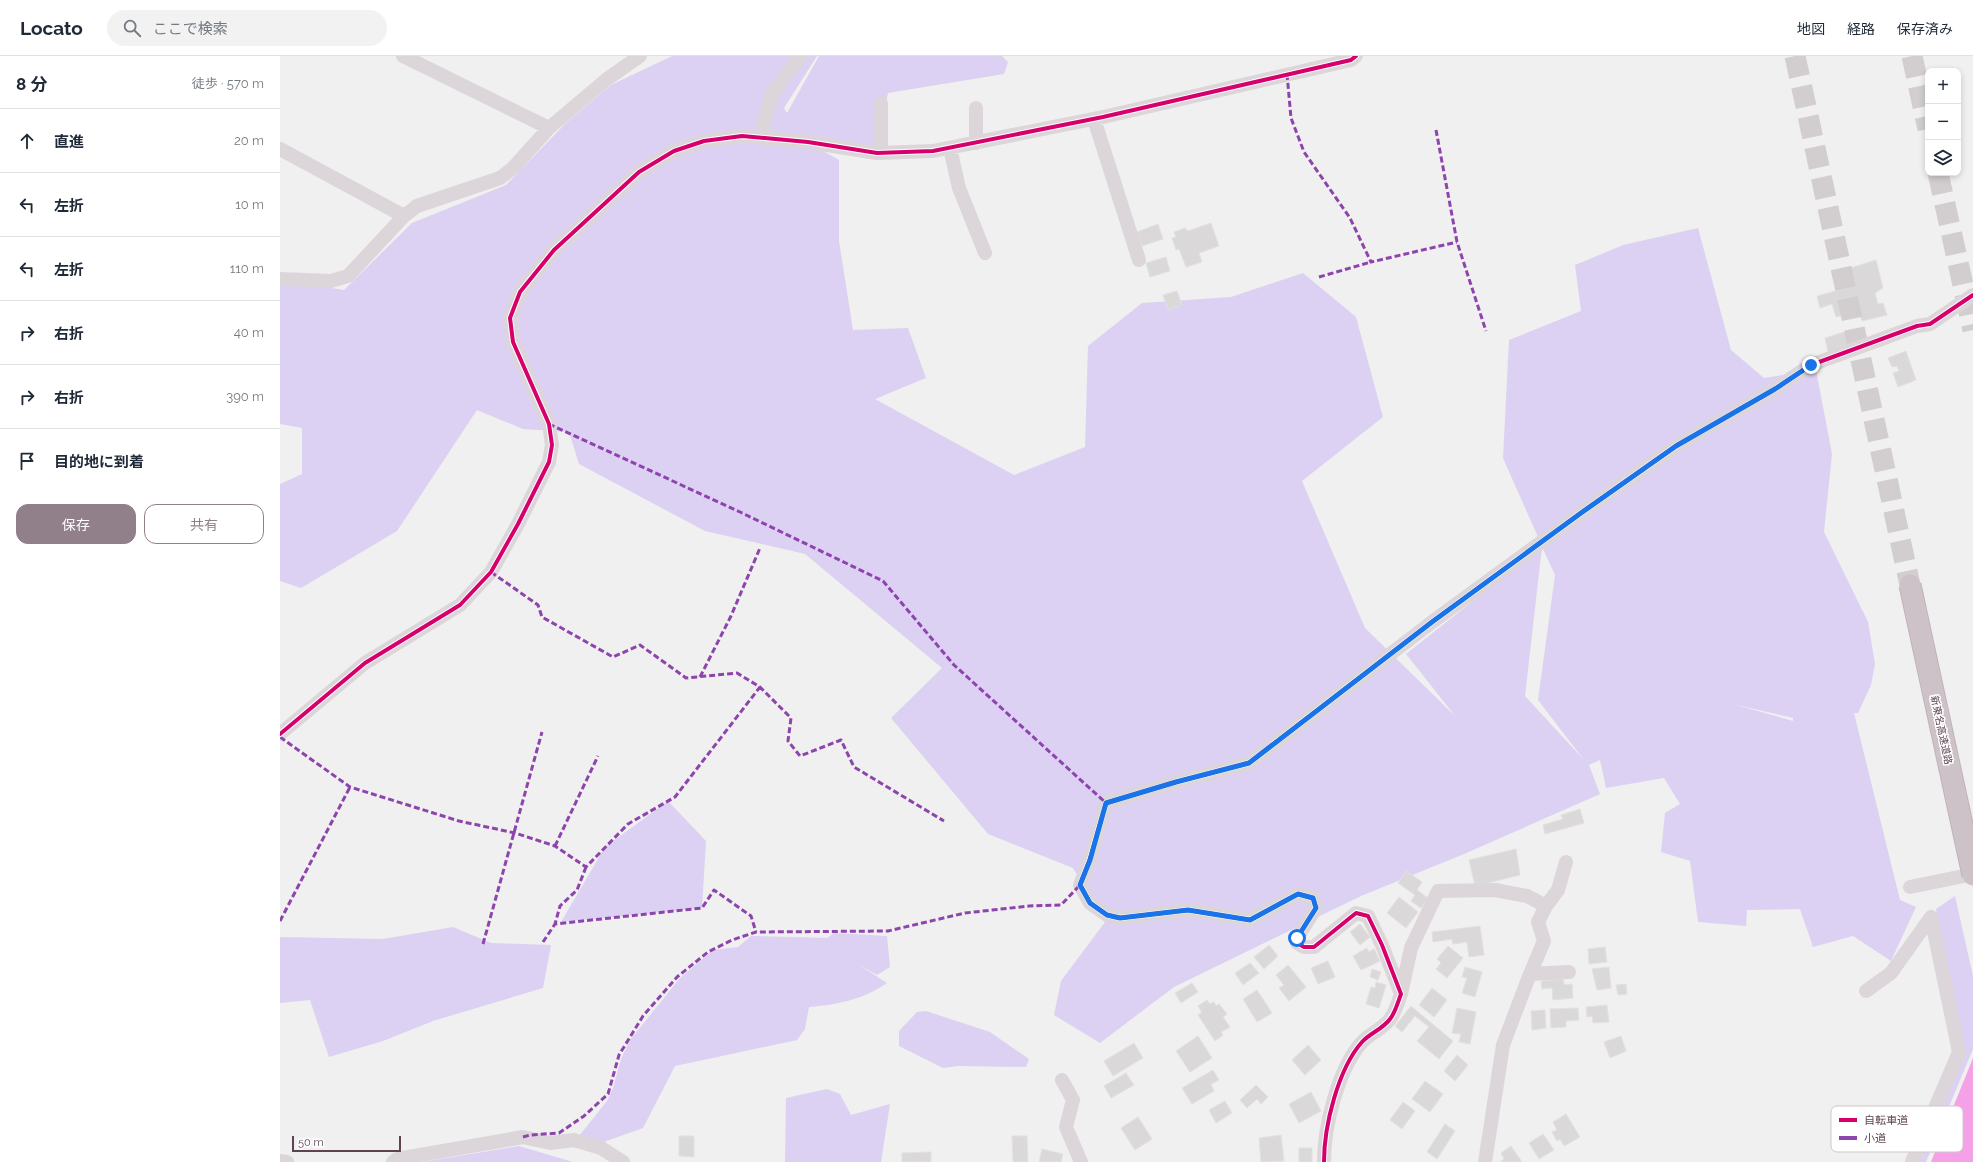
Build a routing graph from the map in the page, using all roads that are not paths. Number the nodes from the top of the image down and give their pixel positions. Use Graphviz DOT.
graph roads {
  1 [pos="403,56"];
  2 [pos="640,56"];
  3 [pos="801,56"];
  4 [pos="1356,56"];
  5 [pos="881,103"];
  6 [pos="976,108"];
  7 [pos="1094,119"];
  8 [pos="549,128"];
  9 [pos="760,138"];
  10 [pos="976,143"];
  11 [pos="950,148"];
  12 [pos="280,149"];
  13 [pos="881,152"];
  14 [pos="404,216"];
  15 [pos="985,253"];
  16 [pos="1139,260"];
  17 [pos="280,280"];
  18 [pos="1973,295"];
  19 [pos="1910,585"];
  20 [pos="280,734"];
  21 [pos="1566,862"];
  22 [pos="1973,874"];
  23 [pos="1910,887"];
  24 [pos="1546,906"];
  25 [pos="1570,972"];
  26 [pos="1530,974"];
  27 [pos="1866,991"];
  28 [pos="1401,994"];
  29 [pos="1062,1080"];
  30 [pos="1936,1106"];
  31 [pos="1916,1152"];
  32 [pos="280,1161"];
  33 [pos="287,1162"];
  34 [pos="394,1162"];
  35 [pos="624,1162"];
  36 [pos="1081,1162"];
  37 [pos="1324,1162"];
  38 [pos="1485,1162"];
  39 [pos="1912,1162"];
  1 -- 8 [label="street"];
  2 -- 8 [label="street"];
  3 -- 9 [label="street"];
  4 -- 7 [label="street"];
  5 -- 13 [label="street"];
  6 -- 10 [label="street"];
  7 -- 10 [label="street"];
  7 -- 16 [label="street"];
  8 -- 14 [label="street"];
  9 -- 13 [label="street"];
  9 -- 20 [label="street"];
  10 -- 11 [label="street"];
  11 -- 13 [label="street"];
  11 -- 15 [label="street"];
  12 -- 14 [label="street"];
  14 -- 17 [label="street"];
  18 -- 28 [label="street"];
  19 -- 22 [label="highway, 新東名高速道路, bridge"];
  21 -- 24 [label="street"];
  22 -- 23 [label="street"];
  24 -- 26 [label="street"];
  24 -- 28 [label="street"];
  25 -- 26 [label="street"];
  26 -- 38 [label="street"];
  27 -- 30 [label="street"];
  28 -- 37 [label="street"];
  29 -- 36 [label="street"];
  31 -- 39 [label="street"];
  32 -- 33 [label="street"];
  34 -- 35 [label="street"];
}
